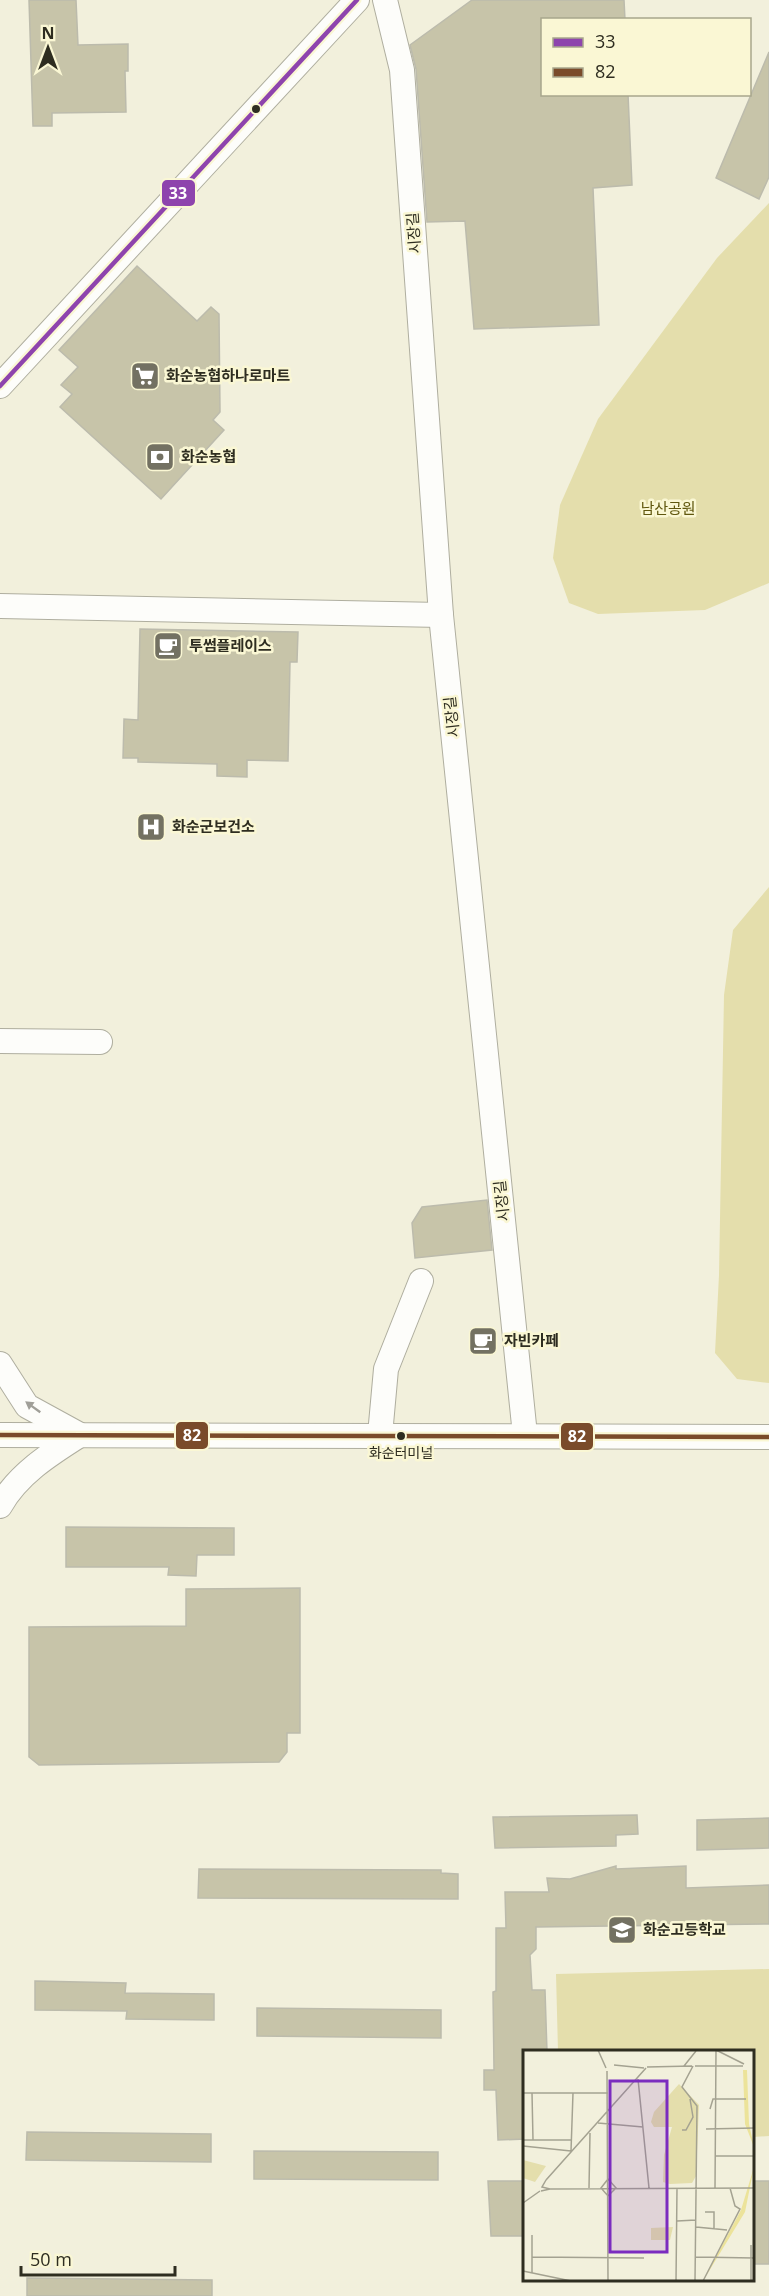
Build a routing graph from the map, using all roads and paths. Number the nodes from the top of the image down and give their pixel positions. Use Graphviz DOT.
graph roads {
  1 [pos="357,0"];
  2 [pos="385,0"];
  3 [pos="0,386"];
  4 [pos="0,606"];
  5 [pos="441,615"];
  6 [pos="0,1041"];
  7 [pos="100,1042"];
  8 [pos="421,1281"];
  9 [pos="0,1364"];
  10 [pos="0,1435"];
  11 [pos="80,1435"];
  12 [pos="380,1435"];
  13 [pos="525,1435"];
  14 [pos="769,1437"];
  15 [pos="0,1506"];
  1 -- 3 [label="street"];
  2 -- 5 [label="street, 시장길"];
  4 -- 5 [label="street"];
  5 -- 13 [label="street, 시장길"];
  6 -- 7 [label="street"];
  8 -- 12 [label="street"];
  11 -- 9 [label="street, one-way"];
  10 -- 11 [label="street"];
  11 -- 12 [label="street"];
  11 -- 15 [label="street"];
  12 -- 13 [label="street"];
  13 -- 14 [label="street"];
}
